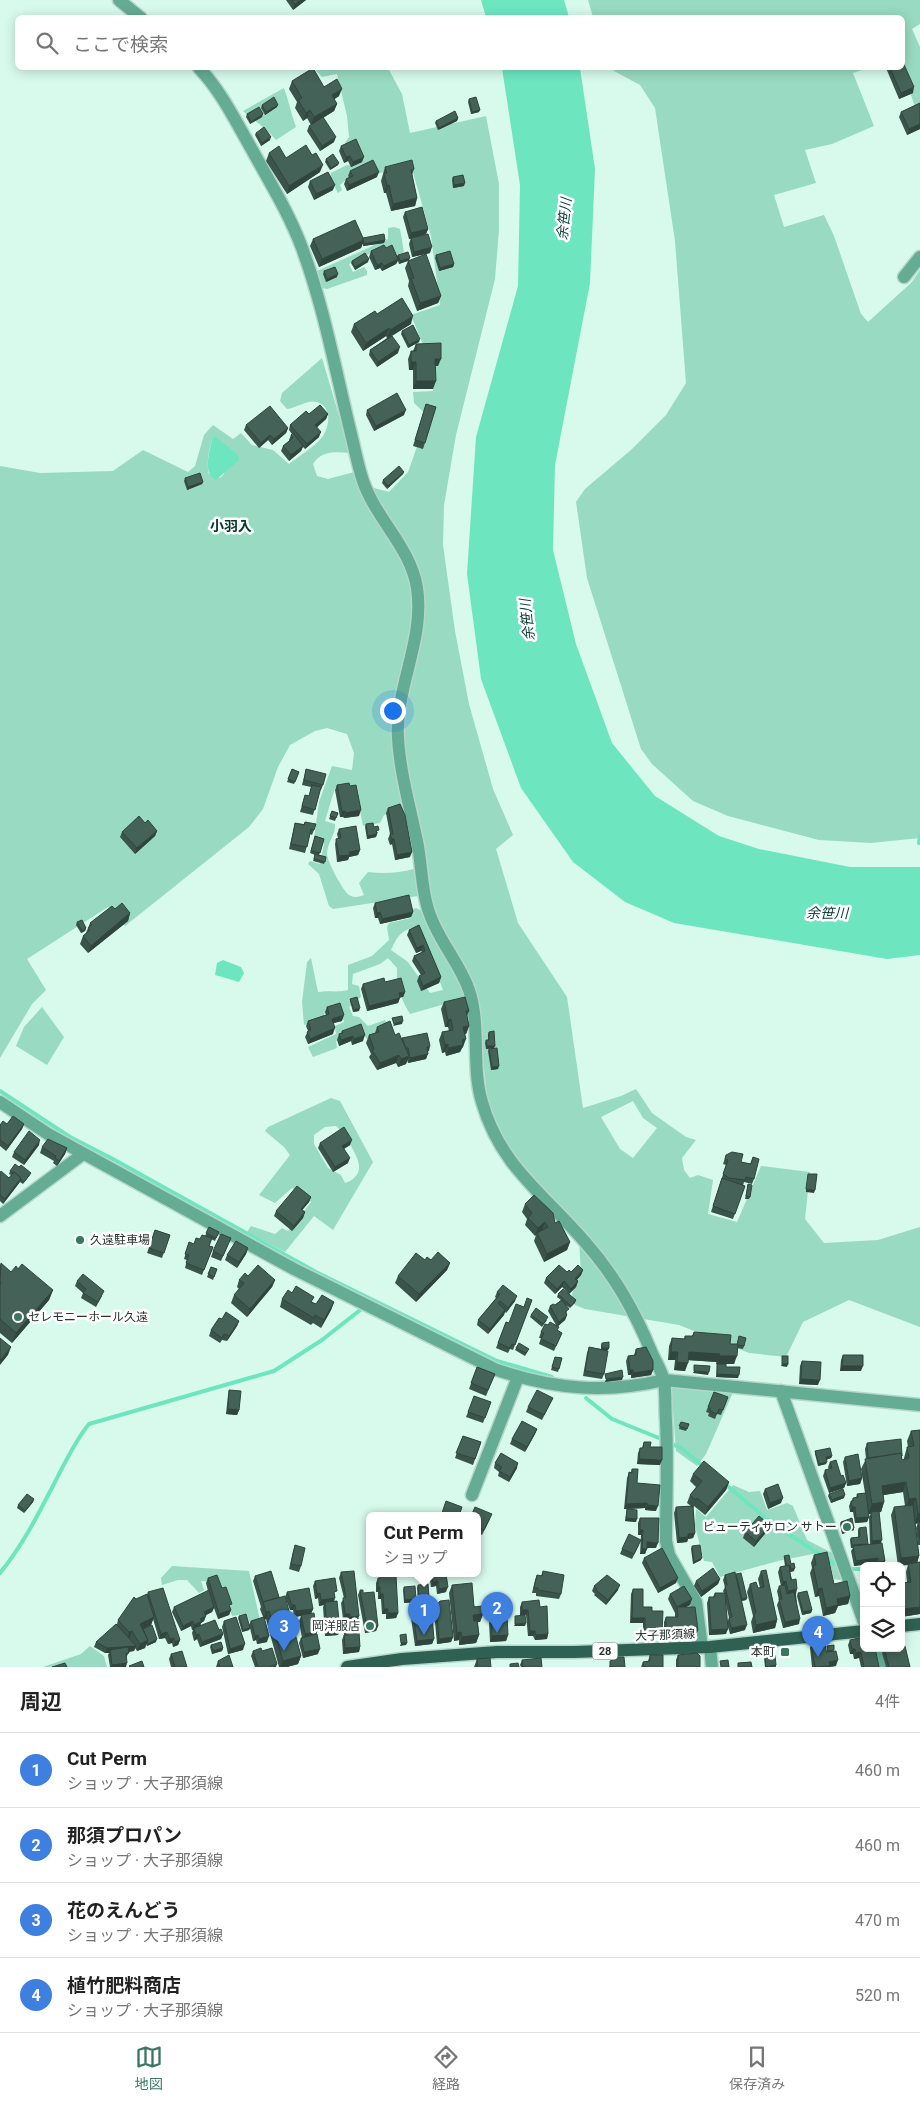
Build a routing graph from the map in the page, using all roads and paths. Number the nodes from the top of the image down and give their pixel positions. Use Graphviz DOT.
graph roads {
  1 [pos="119,0"];
  2 [pos="137,15"];
  3 [pos="200,70"];
  4 [pos="920,257"];
  5 [pos="904,277"];
  6 [pos="0,1102"];
  7 [pos="82,1154"];
  8 [pos="0,1216"];
  9 [pos="518,1377"];
  10 [pos="664,1380"];
  11 [pos="781,1391"];
  12 [pos="920,1405"];
  13 [pos="472,1495"];
  14 [pos="860,1610"];
  15 [pos="920,1624"];
  16 [pos="905,1626"];
  17 [pos="860,1631"];
  18 [pos="706,1647"];
  19 [pos="876,1652"];
  20 [pos="347,1667"];
  21 [pos="712,1667"];
  22 [pos="880,1667"];
  1 -- 2 [label="street"];
  3 -- 10 [label="street"];
  4 -- 5 [label="street"];
  6 -- 7 [label="street"];
  7 -- 8 [label="street"];
  7 -- 9 [label="street"];
  9 -- 10 [label="street"];
  9 -- 13 [label="street"];
  10 -- 11 [label="street"];
  10 -- 18 [label="street"];
  11 -- 12 [label="street"];
  11 -- 14 [label="street"];
  15 -- 16 [label="main road"];
  17 -- 18 [label="main road, 大子那須線 / 28"];
  18 -- 20 [label="main road, 大子那須線 / 28"];
  18 -- 21 [label="street"];
  19 -- 22 [label="street"];
}
